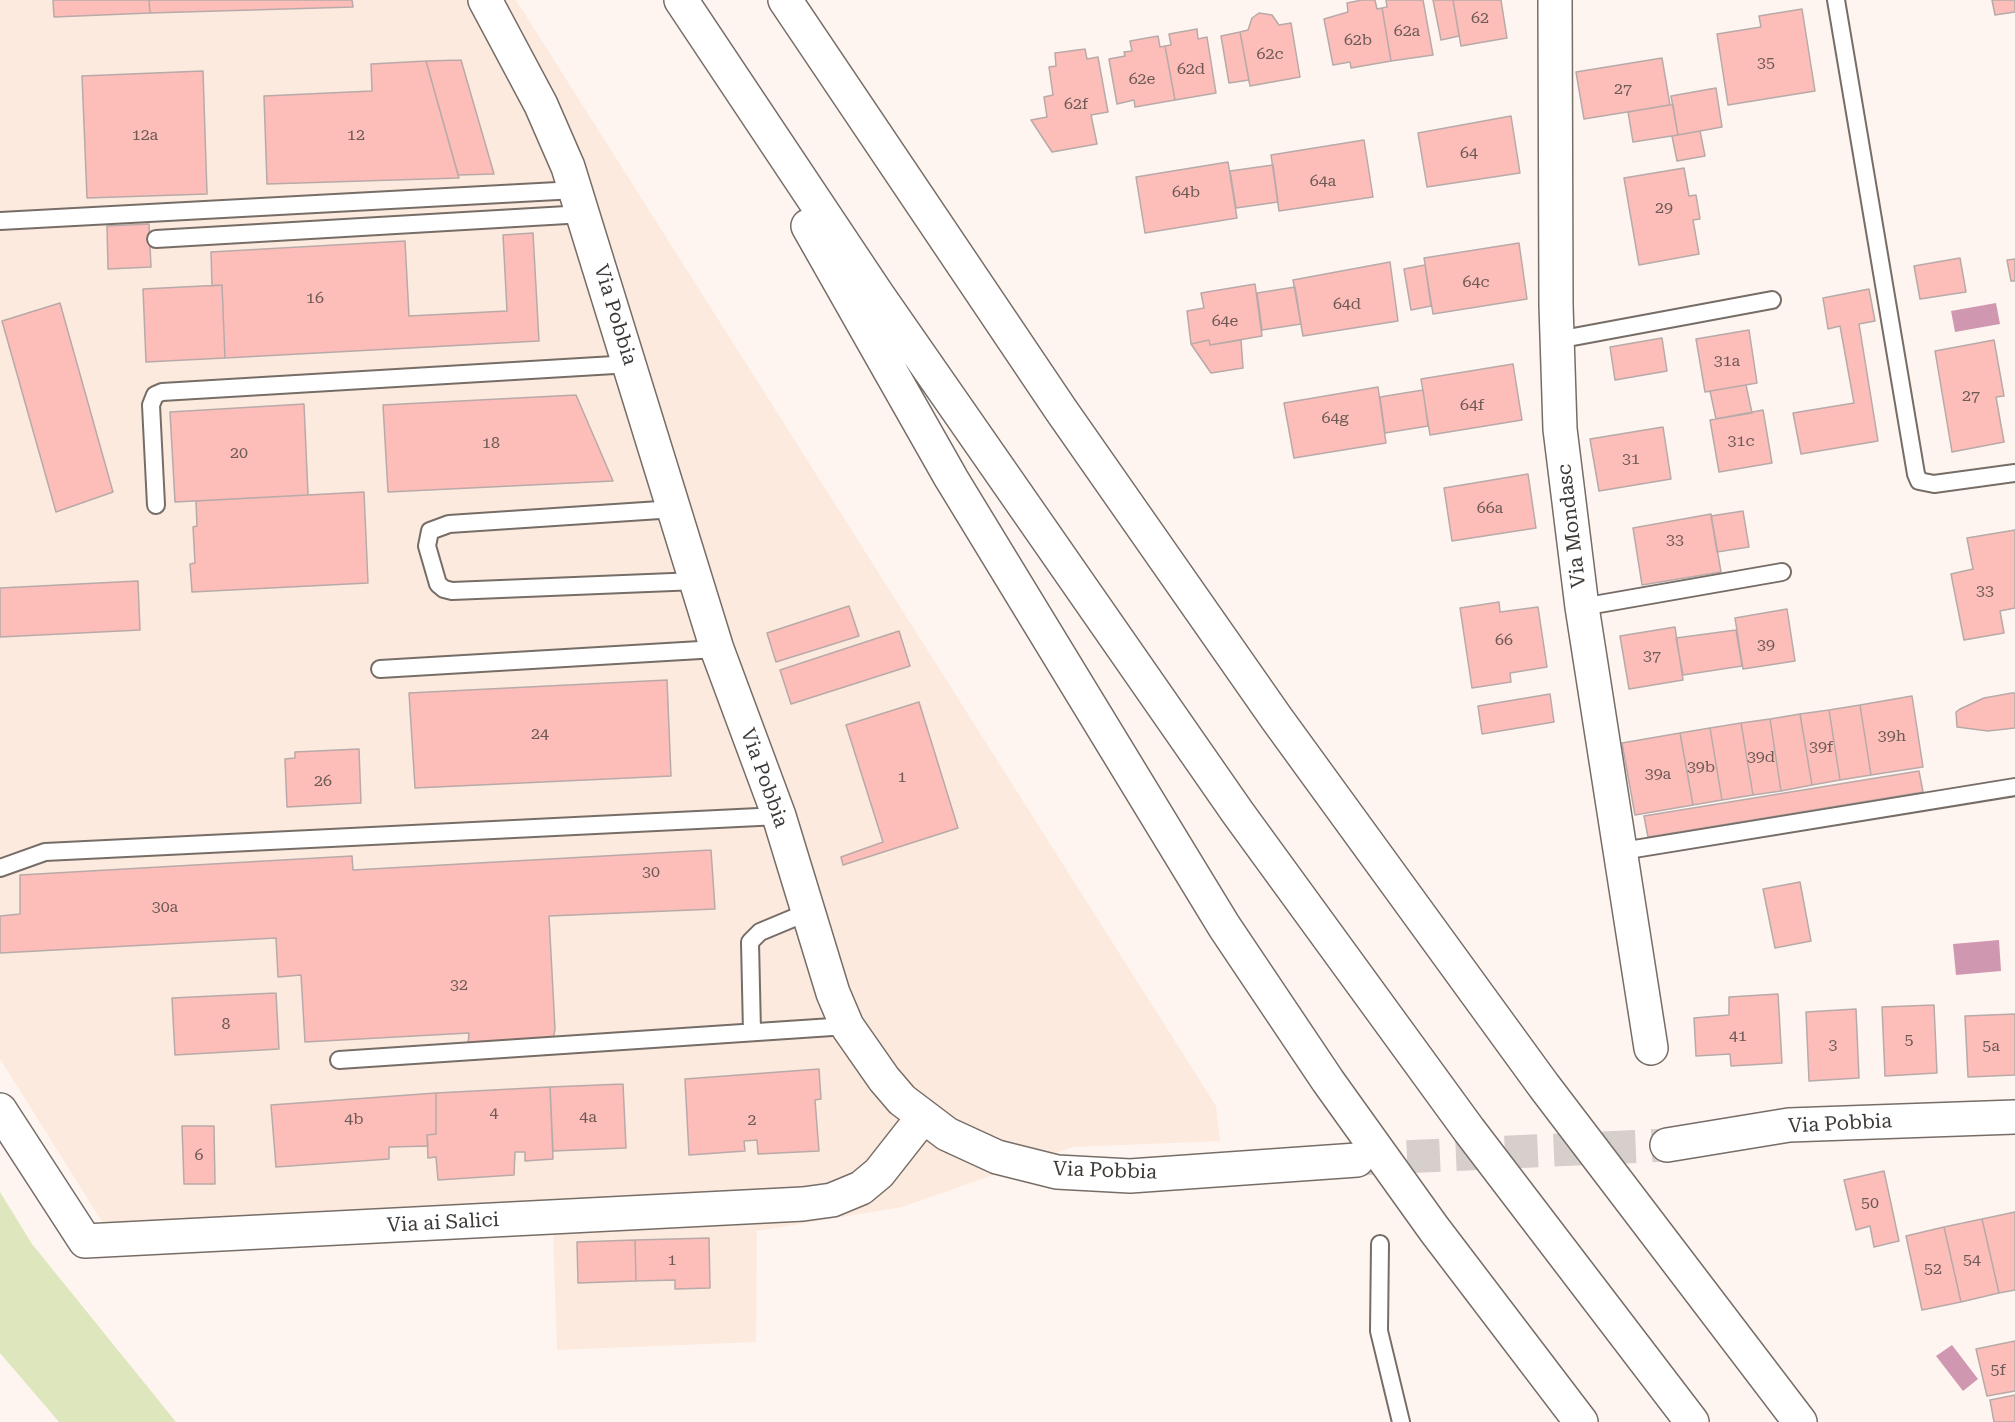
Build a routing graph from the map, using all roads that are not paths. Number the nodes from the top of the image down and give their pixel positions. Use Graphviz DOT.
graph roads {
  1 [pos="485,0"];
  2 [pos="680,0"];
  3 [pos="784,0"];
  4 [pos="1555,0"];
  5 [pos="1836,0"];
  6 [pos="580,202"];
  7 [pos="0,221"];
  8 [pos="156,238"];
  9 [pos="1772,300"];
  10 [pos="1557,340"];
  11 [pos="631,364"];
  12 [pos="2015,473"];
  13 [pos="156,505"];
  14 [pos="675,509"];
  15 [pos="1782,572"];
  16 [pos="697,581"];
  17 [pos="1582,607"];
  18 [pos="717,649"];
  19 [pos="380,669"];
  20 [pos="2015,787"];
  21 [pos="779,816"];
  22 [pos="1622,851"];
  23 [pos="0,868"];
  24 [pos="808,912"];
  25 [pos="847,1026"];
  26 [pos="752,1032"];
  27 [pos="1651,1048"];
  28 [pos="339,1060"];
  29 [pos="0,1110"];
  30 [pos="923,1117"];
  31 [pos="2015,1118"];
  32 [pos="1667,1145"];
  33 [pos="1357,1160"];
  34 [pos="1380,1244"];
  35 [pos="1401,1422"];
  36 [pos="1581,1422"];
  37 [pos="1692,1422"];
  38 [pos="1800,1422"];
  1 -- 6 [label="main road, Via Pobbia"];
  2 -- 36 [label="main road"];
  2 -- 37 [label="main road"];
  3 -- 38 [label="main road"];
  4 -- 10 [label="main road, Via Mondasc"];
  5 -- 12 [label="lane"];
  6 -- 7 [label="lane"];
  6 -- 8 [label="lane"];
  6 -- 11 [label="main road, Via Pobbia"];
  9 -- 10 [label="lane"];
  10 -- 17 [label="main road, Via Mondasc"];
  11 -- 13 [label="lane"];
  11 -- 14 [label="main road, Via Pobbia"];
  14 -- 16 [label="main road, Via Pobbia"];
  14 -- 16 [label="lane"];
  15 -- 17 [label="lane"];
  16 -- 18 [label="main road, Via Pobbia"];
  17 -- 22 [label="main road, Via Mondasc"];
  18 -- 19 [label="lane"];
  18 -- 21 [label="main road, Via Pobbia"];
  20 -- 22 [label="lane"];
  21 -- 23 [label="lane"];
  21 -- 24 [label="main road, Via Pobbia"];
  22 -- 27 [label="main road, Via Mondasc"];
  24 -- 25 [label="main road, Via Pobbia"];
  24 -- 26 [label="lane"];
  25 -- 26 [label="lane"];
  25 -- 30 [label="main road, Via Pobbia"];
  26 -- 28 [label="lane"];
  29 -- 30 [label="main road, Via ai Salici"];
  30 -- 33 [label="main road, Via Pobbia"];
  31 -- 32 [label="main road, Via Pobbia"];
  34 -- 35 [label="lane"];
}
